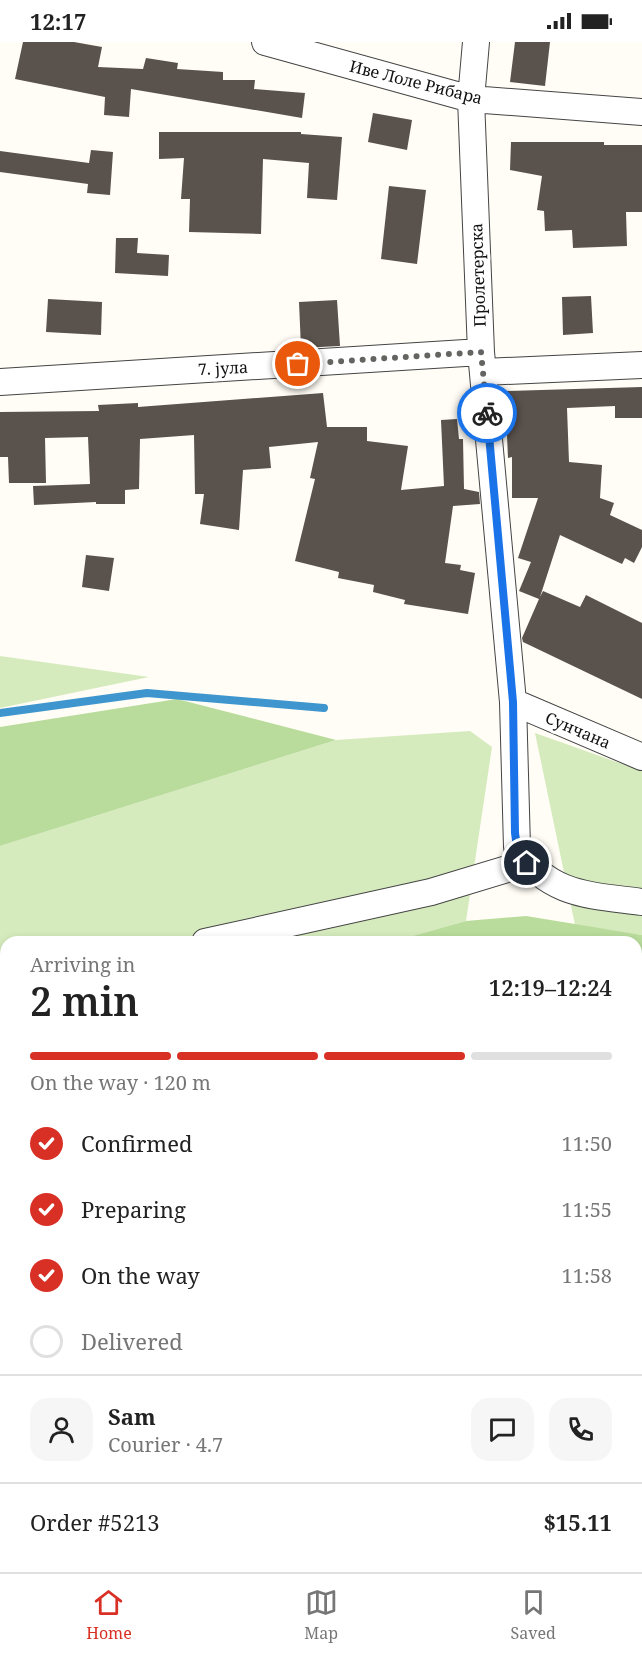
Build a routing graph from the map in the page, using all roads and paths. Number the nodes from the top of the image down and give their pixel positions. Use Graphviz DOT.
graph roads {
  1 [pos="265,42"];
  2 [pos="476,42"];
  3 [pos="471,99"];
  4 [pos="642,112"];
  5 [pos="482,362"];
  6 [pos="642,365"];
  7 [pos="0,382"];
  8 [pos="513,702"];
  9 [pos="642,757"];
  10 [pos="527,863"];
  11 [pos="642,902"];
  12 [pos="232,936"];
  1 -- 3 [label="street, Иве Лоле Рибара"];
  2 -- 3 [label="street, Пролетерска"];
  3 -- 4 [label="street, Иве Лоле Рибара"];
  3 -- 5 [label="street, Пролетерска"];
  5 -- 6 [label="street, 7. јула"];
  5 -- 7 [label="street, 7. јула"];
  5 -- 8 [label="street, Пролетерска"];
  8 -- 9 [label="street, Сунчана"];
  8 -- 10 [label="street, Пролетерска"];
  10 -- 11 [label="street"];
  10 -- 12 [label="street"];
}
